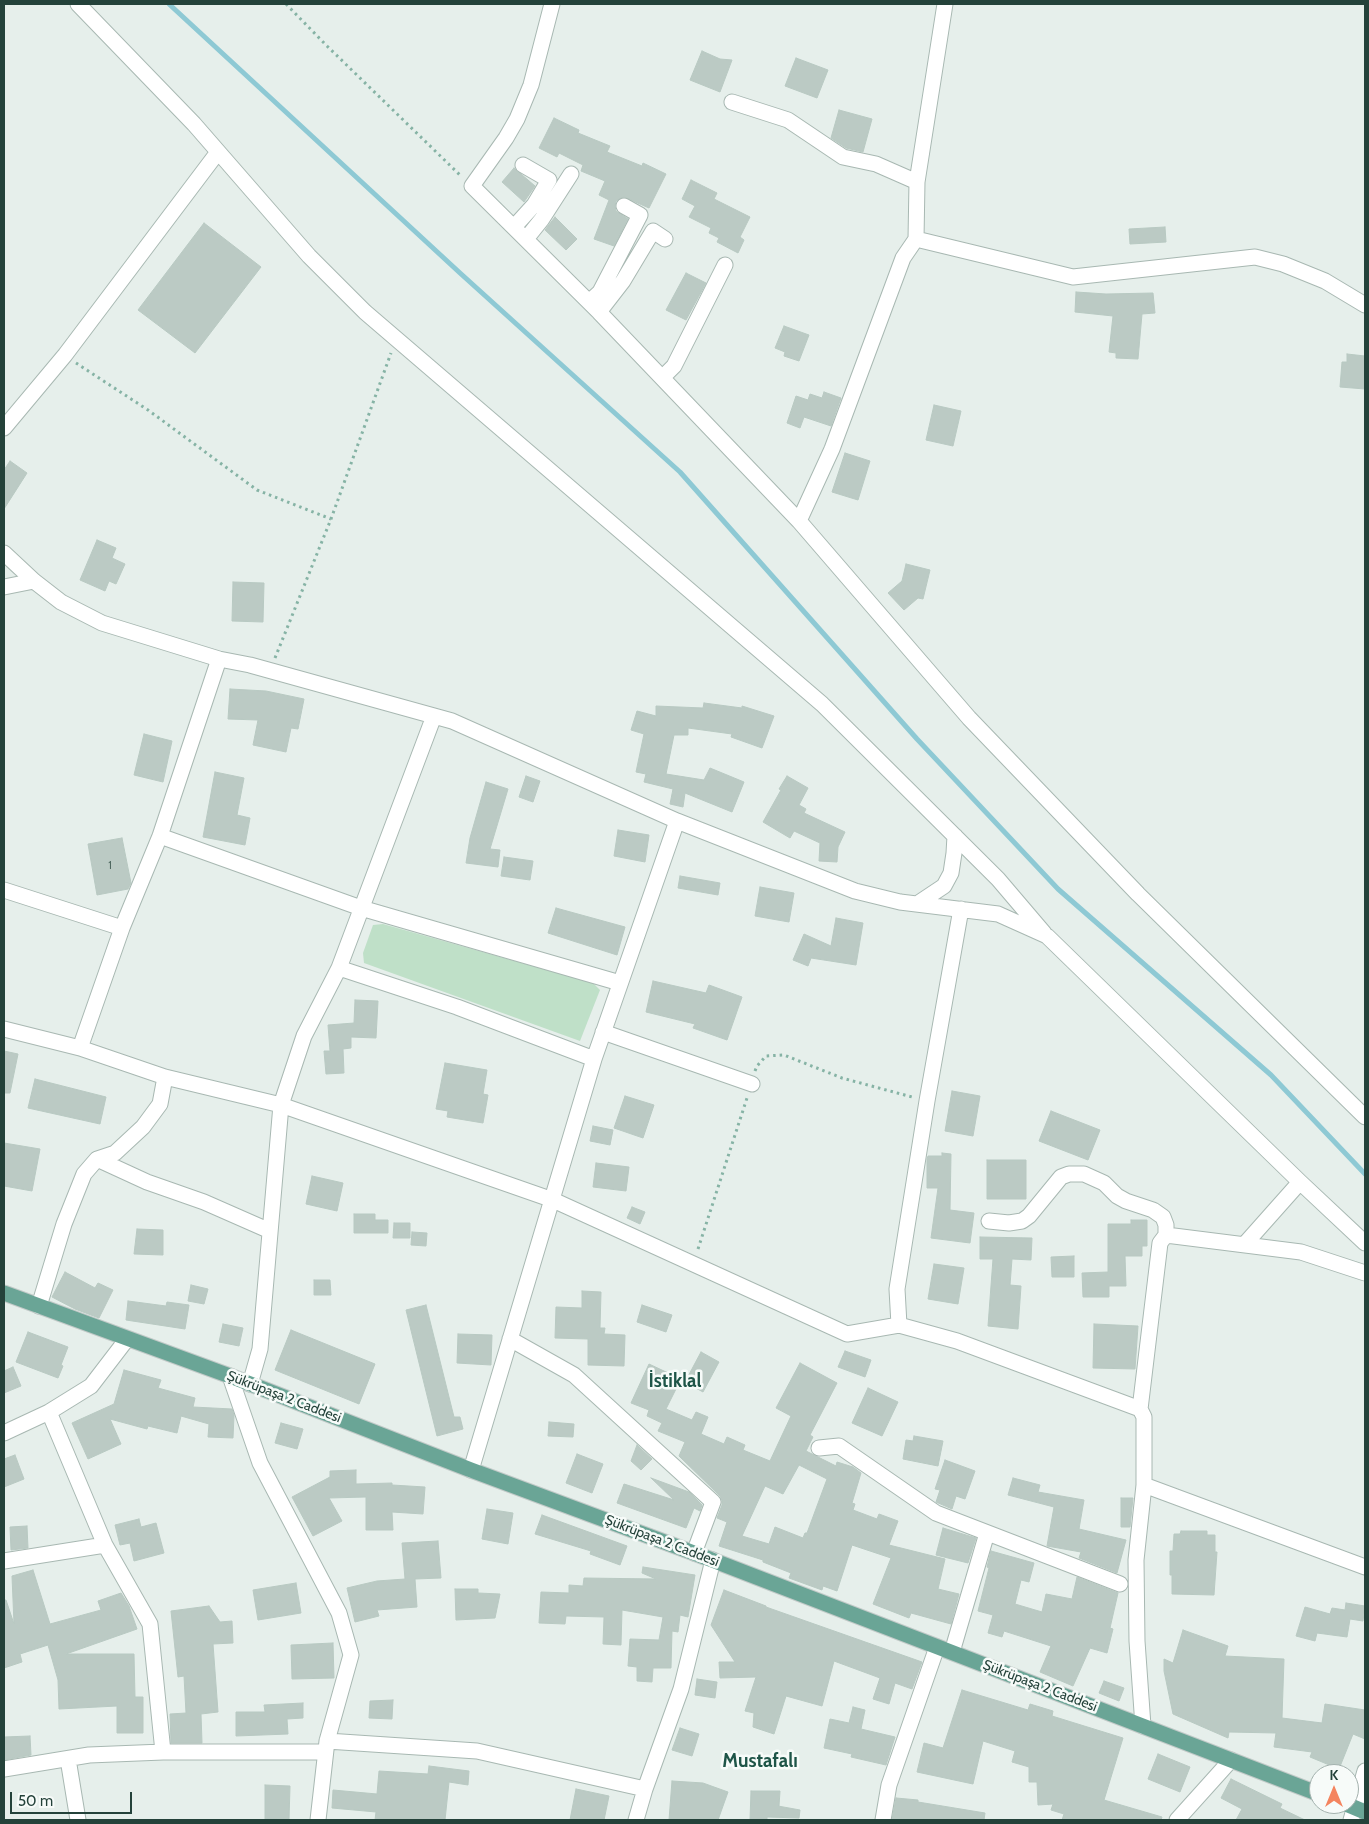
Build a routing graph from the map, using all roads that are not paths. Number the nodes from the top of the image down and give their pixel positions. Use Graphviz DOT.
graph roads {
  1 [pos="78,4"];
  2 [pos="552,4"];
  3 [pos="945,4"];
  4 [pos="732,102"];
  5 [pos="218,152"];
  6 [pos="523,165"];
  7 [pos="571,174"];
  8 [pos="917,182"];
  9 [pos="624,206"];
  10 [pos="514,227"];
  11 [pos="665,238"];
  12 [pos="526,239"];
  13 [pos="916,239"];
  14 [pos="725,265"];
  15 [pos="1365,305"];
  16 [pos="594,307"];
  17 [pos="662,378"];
  18 [pos="4,428"];
  19 [pos="799,521"];
  20 [pos="4,553"];
  21 [pos="34,581"];
  22 [pos="4,587"];
  23 [pos="219,659"];
  24 [pos="434,716"];
  25 [pos="677,821"];
  26 [pos="160,836"];
  27 [pos="955,836"];
  28 [pos="4,890"];
  29 [pos="917,904"];
  30 [pos="361,908"];
  31 [pos="961,908"];
  32 [pos="122,928"];
  33 [pos="1047,936"];
  34 [pos="338,968"];
  35 [pos="620,983"];
  36 [pos="4,1029"];
  37 [pos="603,1032"];
  38 [pos="80,1048"];
  39 [pos="594,1059"];
  40 [pos="165,1077"];
  41 [pos="752,1084"];
  42 [pos="281,1105"];
  43 [pos="1365,1117"];
  44 [pos="97,1159"];
  45 [pos="1300,1182"];
  46 [pos="553,1200"];
  47 [pos="989,1221"];
  48 [pos="270,1231"];
  49 [pos="1166,1235"];
  50 [pos="1365,1243"];
  51 [pos="1244,1245"];
  52 [pos="1365,1273"];
  53 [pos="4,1293"];
  54 [pos="39,1306"];
  55 [pos="899,1325"];
  56 [pos="127,1339"];
  57 [pos="510,1339"];
  58 [pos="230,1376"];
  59 [pos="250,1384"];
  60 [pos="1140,1409"];
  61 [pos="48,1412"];
  62 [pos="4,1434"];
  63 [pos="819,1448"];
  64 [pos="471,1470"];
  65 [pos="1144,1485"];
  66 [pos="987,1532"];
  67 [pos="105,1545"];
  68 [pos="694,1553"];
  69 [pos="713,1560"];
  70 [pos="4,1561"];
  71 [pos="1365,1567"];
  72 [pos="1120,1584"];
  73 [pos="944,1650"];
  74 [pos="1143,1726"];
  75 [pos="326,1746"];
  76 [pos="163,1752"];
  77 [pos="68,1759"];
  78 [pos="1231,1760"];
  79 [pos="4,1769"];
  80 [pos="1365,1771"];
  81 [pos="645,1789"];
  82 [pos="1309,1790"];
  83 [pos="1359,1793"];
  84 [pos="78,1820"];
  85 [pos="318,1820"];
  86 [pos="636,1820"];
  87 [pos="882,1820"];
  88 [pos="1177,1820"];
  1 -- 5 [label="street"];
  2 -- 10 [label="street"];
  3 -- 8 [label="street"];
  4 -- 8 [label="street"];
  5 -- 18 [label="street"];
  5 -- 27 [label="street"];
  6 -- 10 [label="street"];
  7 -- 12 [label="street"];
  8 -- 13 [label="street"];
  9 -- 16 [label="street"];
  10 -- 12 [label="street"];
  11 -- 16 [label="street"];
  12 -- 16 [label="street"];
  13 -- 15 [label="street"];
  13 -- 19 [label="street"];
  14 -- 17 [label="street"];
  16 -- 17 [label="street"];
  17 -- 19 [label="street"];
  19 -- 43 [label="street"];
  20 -- 21 [label="street"];
  21 -- 22 [label="street"];
  21 -- 23 [label="street"];
  23 -- 24 [label="street"];
  23 -- 26 [label="street"];
  24 -- 25 [label="street"];
  24 -- 30 [label="street"];
  25 -- 29 [label="street"];
  25 -- 35 [label="street"];
  26 -- 30 [label="street"];
  26 -- 32 [label="street"];
  27 -- 29 [label="street"];
  27 -- 33 [label="street"];
  28 -- 32 [label="street"];
  29 -- 31 [label="street"];
  30 -- 34 [label="street"];
  30 -- 35 [label="street"];
  31 -- 33 [label="street"];
  31 -- 55 [label="street"];
  32 -- 38 [label="street"];
  33 -- 45 [label="street"];
  34 -- 39 [label="street"];
  34 -- 42 [label="street"];
  35 -- 37 [label="street"];
  36 -- 38 [label="street"];
  37 -- 39 [label="street"];
  37 -- 41 [label="street"];
  38 -- 40 [label="street"];
  39 -- 46 [label="street"];
  40 -- 42 [label="street"];
  40 -- 44 [label="street"];
  42 -- 46 [label="street"];
  42 -- 48 [label="street"];
  44 -- 48 [label="street"];
  44 -- 54 [label="street"];
  45 -- 50 [label="street"];
  45 -- 51 [label="street"];
  46 -- 55 [label="street"];
  46 -- 57 [label="street"];
  47 -- 49 [label="street"];
  48 -- 59 [label="street"];
  49 -- 51 [label="street"];
  49 -- 60 [label="street"];
  51 -- 52 [label="street"];
  53 -- 54 [label="main road, Şükrüpaşa 2 Caddesi"];
  54 -- 56 [label="main road, Şükrüpaşa 2 Caddesi"];
  55 -- 60 [label="street"];
  56 -- 58 [label="main road, Şükrüpaşa 2 Caddesi"];
  56 -- 61 [label="street"];
  57 -- 64 [label="street"];
  57 -- 68 [label="street"];
  58 -- 59 [label="main road, Şükrüpaşa 2 Caddesi"];
  58 -- 75 [label="street"];
  59 -- 64 [label="main road, Şükrüpaşa 2 Caddesi"];
  60 -- 65 [label="street"];
  61 -- 62 [label="street"];
  61 -- 67 [label="street"];
  63 -- 66 [label="street"];
  64 -- 68 [label="main road, Şükrüpaşa 2 Caddesi"];
  65 -- 71 [label="street"];
  65 -- 74 [label="street"];
  66 -- 72 [label="street"];
  66 -- 73 [label="street"];
  67 -- 70 [label="street"];
  67 -- 76 [label="street"];
  68 -- 69 [label="main road, Şükrüpaşa 2 Caddesi"];
  69 -- 73 [label="main road, Şükrüpaşa 2 Caddesi"];
  69 -- 81 [label="street"];
  73 -- 74 [label="main road, Şükrüpaşa 2 Caddesi"];
  73 -- 87 [label="street"];
  74 -- 78 [label="main road, Şükrüpaşa 2 Caddesi"];
  75 -- 76 [label="street"];
  75 -- 81 [label="street"];
  75 -- 85 [label="street"];
  76 -- 77 [label="street"];
  77 -- 79 [label="street"];
  77 -- 84 [label="street"];
  78 -- 82 [label="main road, Şükrüpaşa 2 Caddesi"];
  78 -- 88 [label="street"];
  80 -- 83 [label="street"];
  81 -- 86 [label="street"];
}
